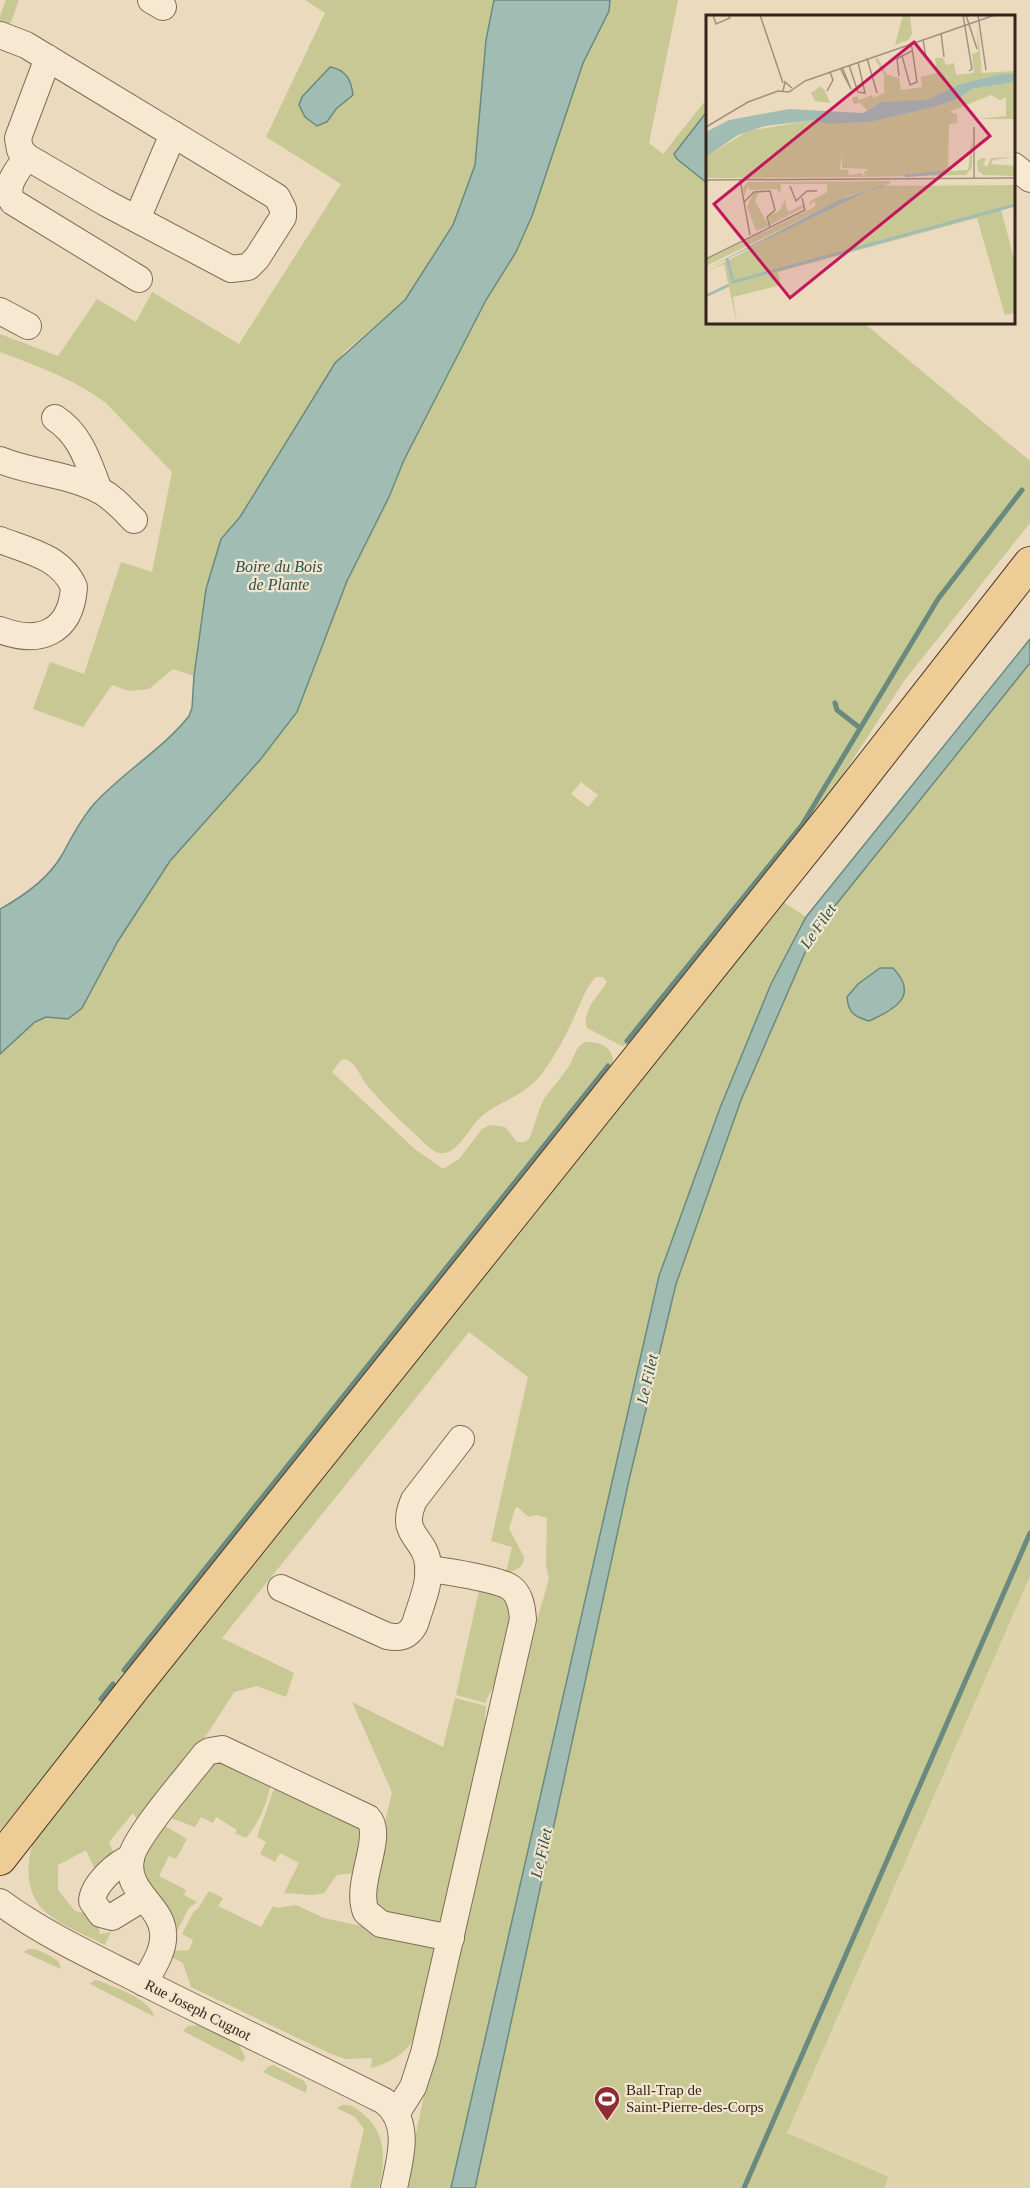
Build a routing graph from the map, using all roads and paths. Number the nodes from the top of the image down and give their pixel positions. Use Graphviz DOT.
graph roads {
  1 [pos="0,34"];
  2 [pos="48,58"];
  3 [pos="173,134"];
  4 [pos="27,157"];
  5 [pos="1015,167"];
  6 [pos="1030,179"];
  7 [pos="137,219"];
  8 [pos="139,279"];
  9 [pos="0,311"];
  10 [pos="28,326"];
  11 [pos="55,418"];
  12 [pos="0,460"];
  13 [pos="99,490"];
  14 [pos="134,520"];
  15 [pos="0,540"];
  16 [pos="1030,563"];
  17 [pos="0,630"];
  18 [pos="461,1439"];
  19 [pos="428,1570"];
  20 [pos="281,1588"];
  21 [pos="130,1858"];
  22 [pos="0,1859"];
  23 [pos="143,1898"];
  24 [pos="0,1902"];
  25 [pos="451,1938"];
  26 [pos="144,1983"];
  27 [pos="396,2114"];
  28 [pos="394,2188"];
  1 -- 2 [label="street"];
  2 -- 3 [label="street"];
  2 -- 4 [label="street"];
  3 -- 7 [label="street"];
  3 -- 7 [label="street"];
  4 -- 7 [label="street"];
  4 -- 8 [label="street"];
  5 -- 6 [label="street"];
  9 -- 10 [label="street"];
  11 -- 13 [label="street"];
  12 -- 13 [label="street"];
  13 -- 14 [label="street"];
  15 -- 17 [label="street"];
  16 -- 22 [label="main road"];
  18 -- 19 [label="street"];
  19 -- 20 [label="street"];
  19 -- 25 [label="street"];
  21 -- 23 [label="street"];
  21 -- 23 [label="street"];
  21 -- 25 [label="street"];
  23 -- 26 [label="street"];
  24 -- 26 [label="street, Rue Joseph Cugnot"];
  25 -- 27 [label="street"];
  26 -- 27 [label="street, Rue Joseph Cugnot"];
  27 -- 28 [label="street"];
}
